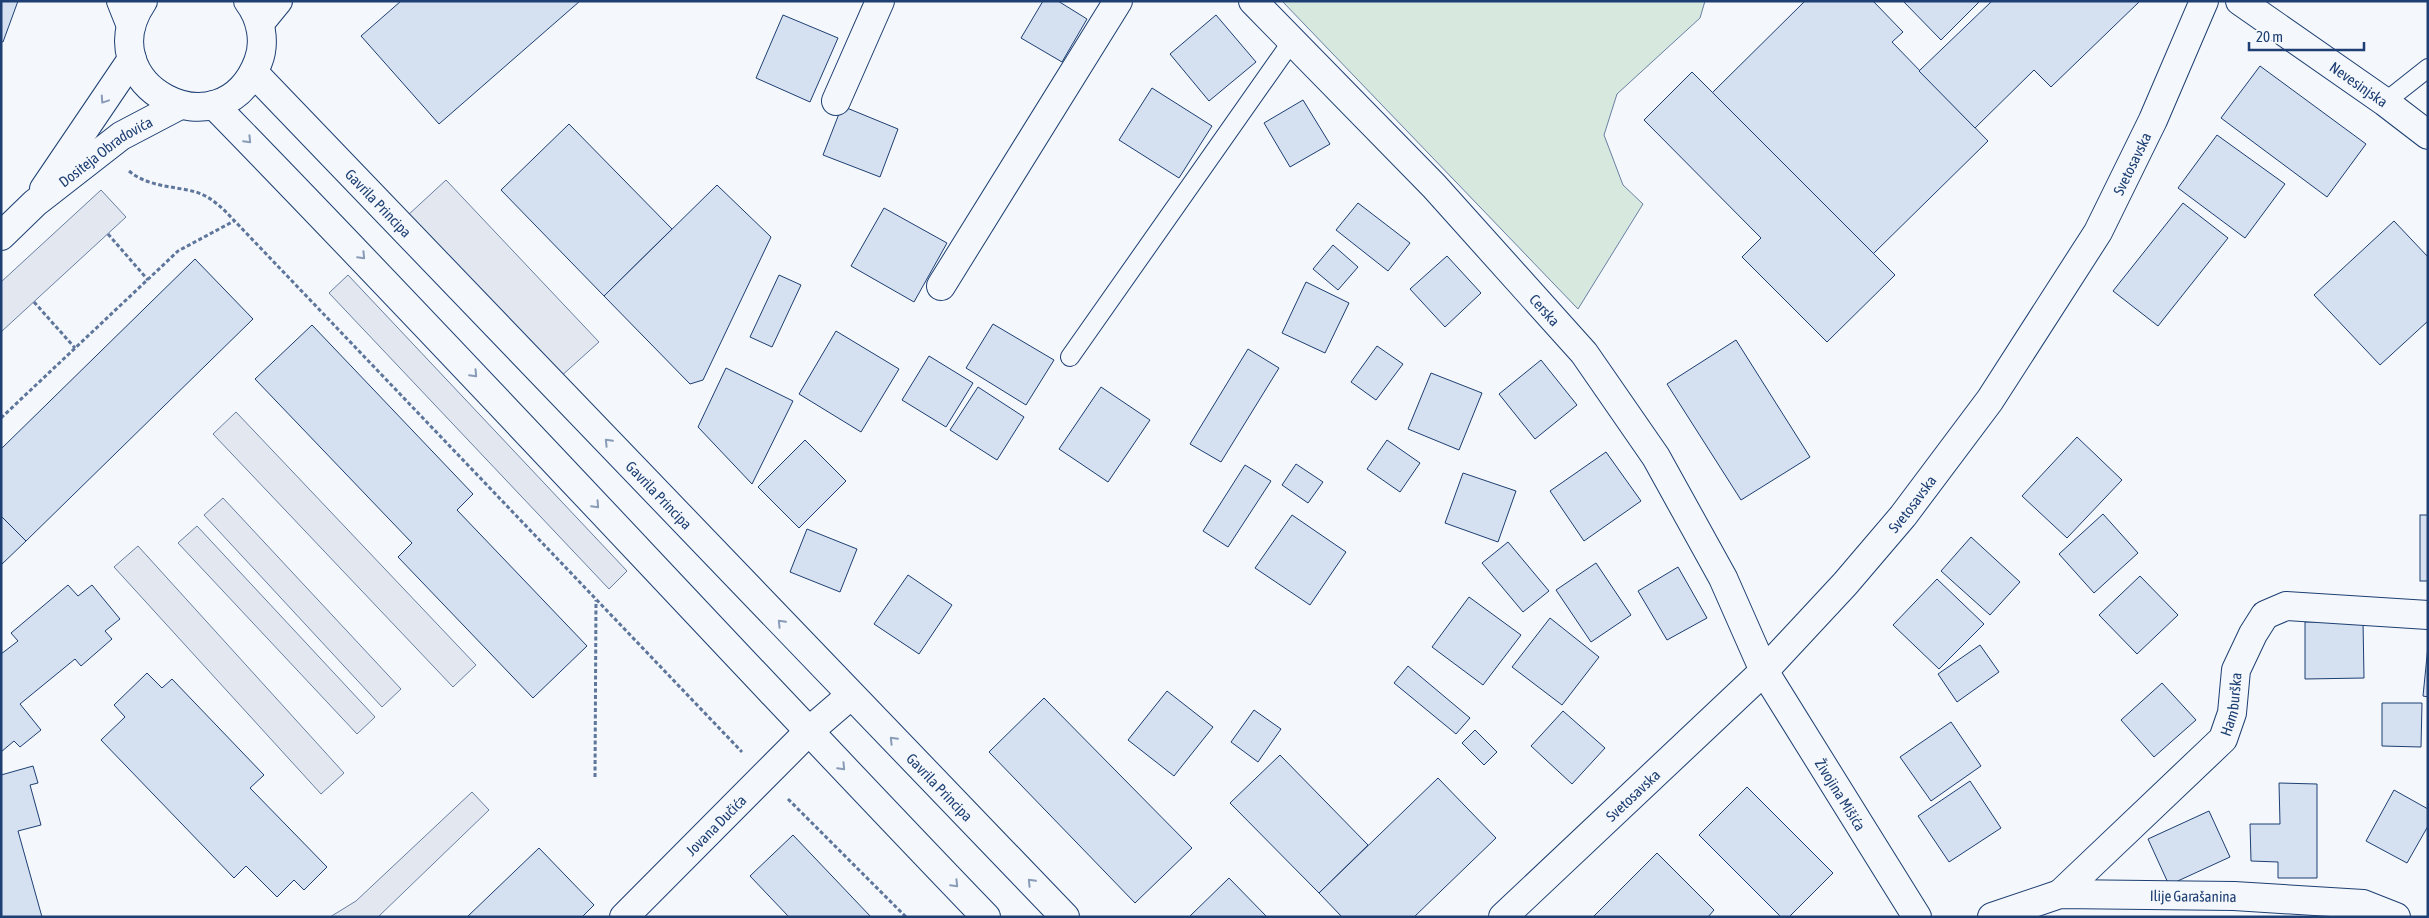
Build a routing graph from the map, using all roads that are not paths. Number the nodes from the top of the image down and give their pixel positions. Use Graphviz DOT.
graph roads {
  1 [pos="143,1"];
  2 [pos="278,1"];
  3 [pos="880,1"];
  4 [pos="1118,1"];
  5 [pos="1253,1"];
  6 [pos="2204,1"];
  7 [pos="2240,1"];
  8 [pos="254,12"];
  9 [pos="126,13"];
  10 [pos="1292,41"];
  11 [pos="132,60"];
  12 [pos="2428,68"];
  13 [pos="254,73"];
  14 [pos="836,101"];
  15 [pos="2385,102"];
  16 [pos="180,105"];
  17 [pos="214,105"];
  18 [pos="2428,135"];
  19 [pos="35,203"];
  20 [pos="1,236"];
  21 [pos="941,286"];
  22 [pos="1070,357"];
  23 [pos="2428,615"];
  24 [pos="1764,671"];
  25 [pos="850,696"];
  26 [pos="808,732"];
  27 [pos="2060,894"];
  28 [pos="624,917"];
  29 [pos="986,917"];
  30 [pos="1065,917"];
  31 [pos="1503,917"];
  32 [pos="1917,917"];
  33 [pos="1992,917"];
  34 [pos="2396,917"];
  1 -- 9 [label="street"];
  2 -- 8 [label="street"];
  3 -- 14 [label="street"];
  4 -- 21 [label="street"];
  5 -- 10 [label="street, Cerska"];
  6 -- 24 [label="street, Svetosavska"];
  7 -- 15 [label="street, Nevesinjska"];
  8 -- 13 [label="street"];
  9 -- 11 [label="street"];
  10 -- 22 [label="lane"];
  10 -- 24 [label="street, Cerska"];
  11 -- 16 [label="street"];
  11 -- 19 [label="street, Dositeja Obradovića, one-way"];
  12 -- 15 [label="lane"];
  13 -- 17 [label="street"];
  25 -- 13 [label="street, Gavrila Principa, one-way"];
  15 -- 18 [label="street, Nevesinjska"];
  16 -- 17 [label="street"];
  16 -- 19 [label="street, Dositeja Obradovića"];
  17 -- 26 [label="street, one-way"];
  19 -- 20 [label="street, Dositeja Obradovića"];
  23 -- 27 [label="street, Hamburška"];
  24 -- 31 [label="street, Svetosavska"];
  24 -- 32 [label="street, Živojina Mišića"];
  25 -- 26 [label="street, Jovana Dučića"];
  30 -- 25 [label="street, Gavrila Principa, one-way"];
  26 -- 28 [label="street, Jovana Dučića"];
  26 -- 29 [label="street, one-way"];
  27 -- 33 [label="street, Ilije Garašanina"];
  27 -- 34 [label="street, Ilije Garašanina"];
}
